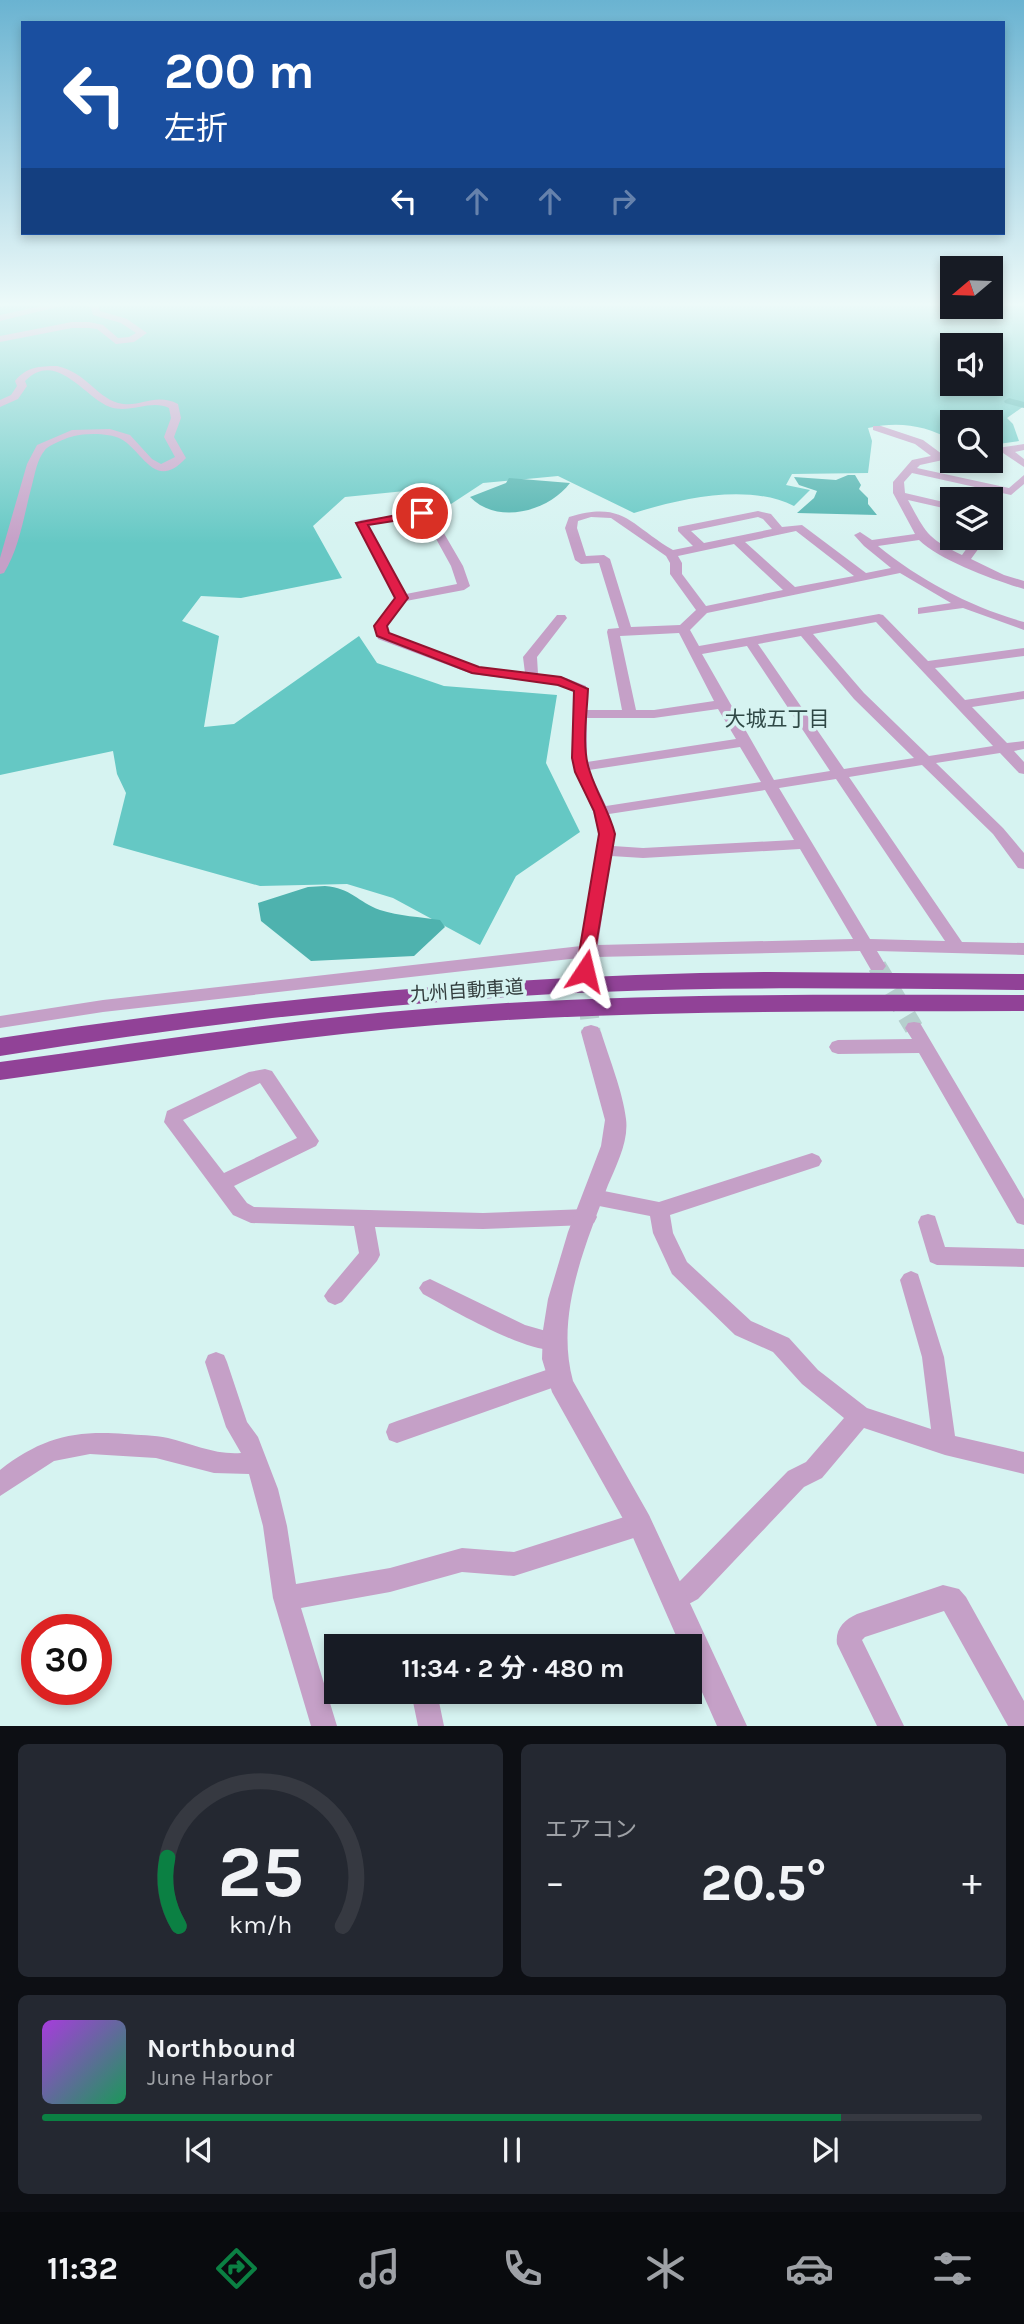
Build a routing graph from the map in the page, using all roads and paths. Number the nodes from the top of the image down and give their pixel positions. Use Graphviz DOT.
graph roads {
  1 [pos="22,383"];
  2 [pos="86,383"];
  3 [pos="0,404"];
  4 [pos="877,428"];
  5 [pos="1024,447"];
  6 [pos="1003,450"];
  7 [pos="1006,450"];
  8 [pos="938,456"];
  9 [pos="1024,464"];
  10 [pos="909,469"];
  11 [pos="1024,478"];
  12 [pos="900,495"];
  13 [pos="940,504"];
  14 [pos="779,531"];
  15 [pos="922,536"];
  16 [pos="736,540"];
  17 [pos="701,547"];
  18 [pos="972,550"];
  19 [pos="671,554"];
  20 [pos="963,562"];
  21 [pos="0,570"];
  22 [pos="899,570"];
  23 [pos="863,577"];
  24 [pos="1023,584"];
  25 [pos="793,592"];
  26 [pos="402,598"];
  27 [pos="967,604"];
  28 [pos="703,610"];
  29 [pos="922,611"];
  30 [pos="561,618"];
  31 [pos="1024,626"];
  32 [pos="682,629"];
  33 [pos="626,631"];
  34 [pos="804,631"];
  35 [pos="750,641"];
  36 [pos="695,651"];
  37 [pos="1024,652"];
  38 [pos="924,666"];
  39 [pos="533,678"];
  40 [pos="1024,695"];
  41 [pos="722,704"];
  42 [pos="961,705"];
  43 [pos="581,713"];
  44 [pos="630,714"];
  45 [pos="743,742"];
  46 [pos="1024,745"];
  47 [pos="1003,748"];
  48 [pos="927,760"];
  49 [pos="581,767"];
  50 [pos="1024,770"];
  51 [pos="841,773"];
  52 [pos="768,785"];
  53 [pos="601,811"];
  54 [pos="803,844"];
  55 [pos="606,851"];
  56 [pos="1024,864"];
  57 [pos="864,945"];
  58 [pos="958,948"];
  59 [pos="1024,949"];
  60 [pos="589,951"];
  61 [pos="877,966"];
  62 [pos="585,971"];
  63 [pos="1024,982"];
  64 [pos="1024,1003"];
  65 [pos="438,1016"];
  66 [pos="1024,1017"];
  67 [pos="0,1022"];
  68 [pos="915,1028"];
  69 [pos="591,1032"];
  70 [pos="0,1046"];
  71 [pos="925,1046"];
  72 [pos="838,1047"];
  73 [pos="0,1071"];
  74 [pos="812,1161"];
  75 [pos="221,1183"];
  76 [pos="591,1207"];
  77 [pos="659,1210"];
  78 [pos="363,1217"];
  79 [pos="1024,1217"];
  80 [pos="928,1222"];
  81 [pos="1024,1258"];
  82 [pos="911,1280"];
  83 [pos="430,1287"];
  84 [pos="335,1296"];
  85 [pos="552,1342"];
  86 [pos="216,1362"];
  87 [pos="558,1376"];
  88 [pos="860,1416"];
  89 [pos="397,1432"];
  90 [pos="945,1444"];
  91 [pos="256,1462"];
  92 [pos="1024,1463"];
  93 [pos="0,1485"];
  94 [pos="640,1524"];
  95 [pos="286,1598"];
  96 [pos="674,1599"];
  97 [pos="426,1704"];
  98 [pos="324,1726"];
  99 [pos="431,1726"];
  100 [pos="732,1726"];
  101 [pos="891,1726"];
  102 [pos="1023,1726"];
  1 -- 3 [label="street"];
  2 -- 21 [label="street"];
  4 -- 8 [label="street"];
  5 -- 7 [label="street"];
  6 -- 7 [label="street"];
  7 -- 9 [label="street"];
  8 -- 10 [label="street"];
  10 -- 11 [label="street"];
  10 -- 12 [label="street"];
  12 -- 13 [label="street"];
  12 -- 15 [label="street"];
  14 -- 16 [label="street"];
  14 -- 17 [label="street"];
  14 -- 23 [label="street"];
  15 -- 20 [label="street"];
  15 -- 22 [label="street"];
  16 -- 17 [label="street"];
  16 -- 25 [label="street"];
  17 -- 19 [label="street"];
  18 -- 20 [label="street"];
  19 -- 28 [label="street"];
  19 -- 33 [label="street"];
  20 -- 24 [label="street"];
  22 -- 23 [label="street"];
  22 -- 27 [label="street"];
  23 -- 25 [label="street"];
  25 -- 28 [label="street"];
  26 -- 26 [label="street"];
  26 -- 39 [label="street"];
  27 -- 29 [label="street"];
  27 -- 31 [label="street"];
  28 -- 32 [label="street"];
  30 -- 39 [label="street"];
  32 -- 33 [label="street"];
  32 -- 36 [label="street"];
  33 -- 44 [label="street"];
  34 -- 35 [label="street"];
  34 -- 38 [label="street"];
  34 -- 48 [label="street"];
  35 -- 36 [label="street"];
  35 -- 51 [label="street"];
  36 -- 41 [label="street"];
  37 -- 38 [label="street"];
  38 -- 42 [label="street"];
  39 -- 43 [label="street"];
  40 -- 42 [label="street"];
  41 -- 44 [label="street"];
  41 -- 45 [label="street"];
  42 -- 47 [label="street"];
  43 -- 44 [label="street"];
  43 -- 49 [label="street"];
  45 -- 49 [label="street"];
  45 -- 52 [label="street"];
  46 -- 47 [label="street"];
  47 -- 48 [label="street"];
  47 -- 50 [label="street"];
  48 -- 51 [label="street"];
  48 -- 56 [label="street"];
  49 -- 53 [label="street"];
  51 -- 52 [label="street"];
  51 -- 58 [label="street"];
  52 -- 53 [label="street"];
  52 -- 54 [label="street"];
  53 -- 55 [label="street"];
  54 -- 55 [label="street"];
  54 -- 57 [label="street"];
  55 -- 60 [label="street"];
  57 -- 58 [label="street"];
  57 -- 60 [label="street"];
  57 -- 61 [label="street"];
  58 -- 59 [label="street"];
  60 -- 62 [label="street"];
  60 -- 67 [label="street"];
  63 -- 70 [label="highway, 九州自動車道"];
  64 -- 65 [label="highway, 九州自動車道"];
  65 -- 66 [label="highway"];
  65 -- 73 [label="highway, 九州自動車道"];
  68 -- 71 [label="street"];
  69 -- 76 [label="street"];
  71 -- 72 [label="street"];
  71 -- 79 [label="street"];
  74 -- 77 [label="street"];
  75 -- 75 [label="street"];
  75 -- 78 [label="street"];
  76 -- 77 [label="street"];
  76 -- 78 [label="street"];
  76 -- 85 [label="street"];
  77 -- 88 [label="street"];
  78 -- 84 [label="street"];
  80 -- 81 [label="street"];
  82 -- 90 [label="street"];
  83 -- 85 [label="street"];
  85 -- 87 [label="street"];
  86 -- 91 [label="street"];
  87 -- 89 [label="street"];
  87 -- 94 [label="street"];
  88 -- 90 [label="street"];
  88 -- 96 [label="street"];
  90 -- 92 [label="street"];
  91 -- 93 [label="street"];
  91 -- 95 [label="street"];
  94 -- 95 [label="street"];
  94 -- 96 [label="street"];
  95 -- 98 [label="street"];
  96 -- 100 [label="street"];
  97 -- 99 [label="street"];
  101 -- 102 [label="street"];
}
